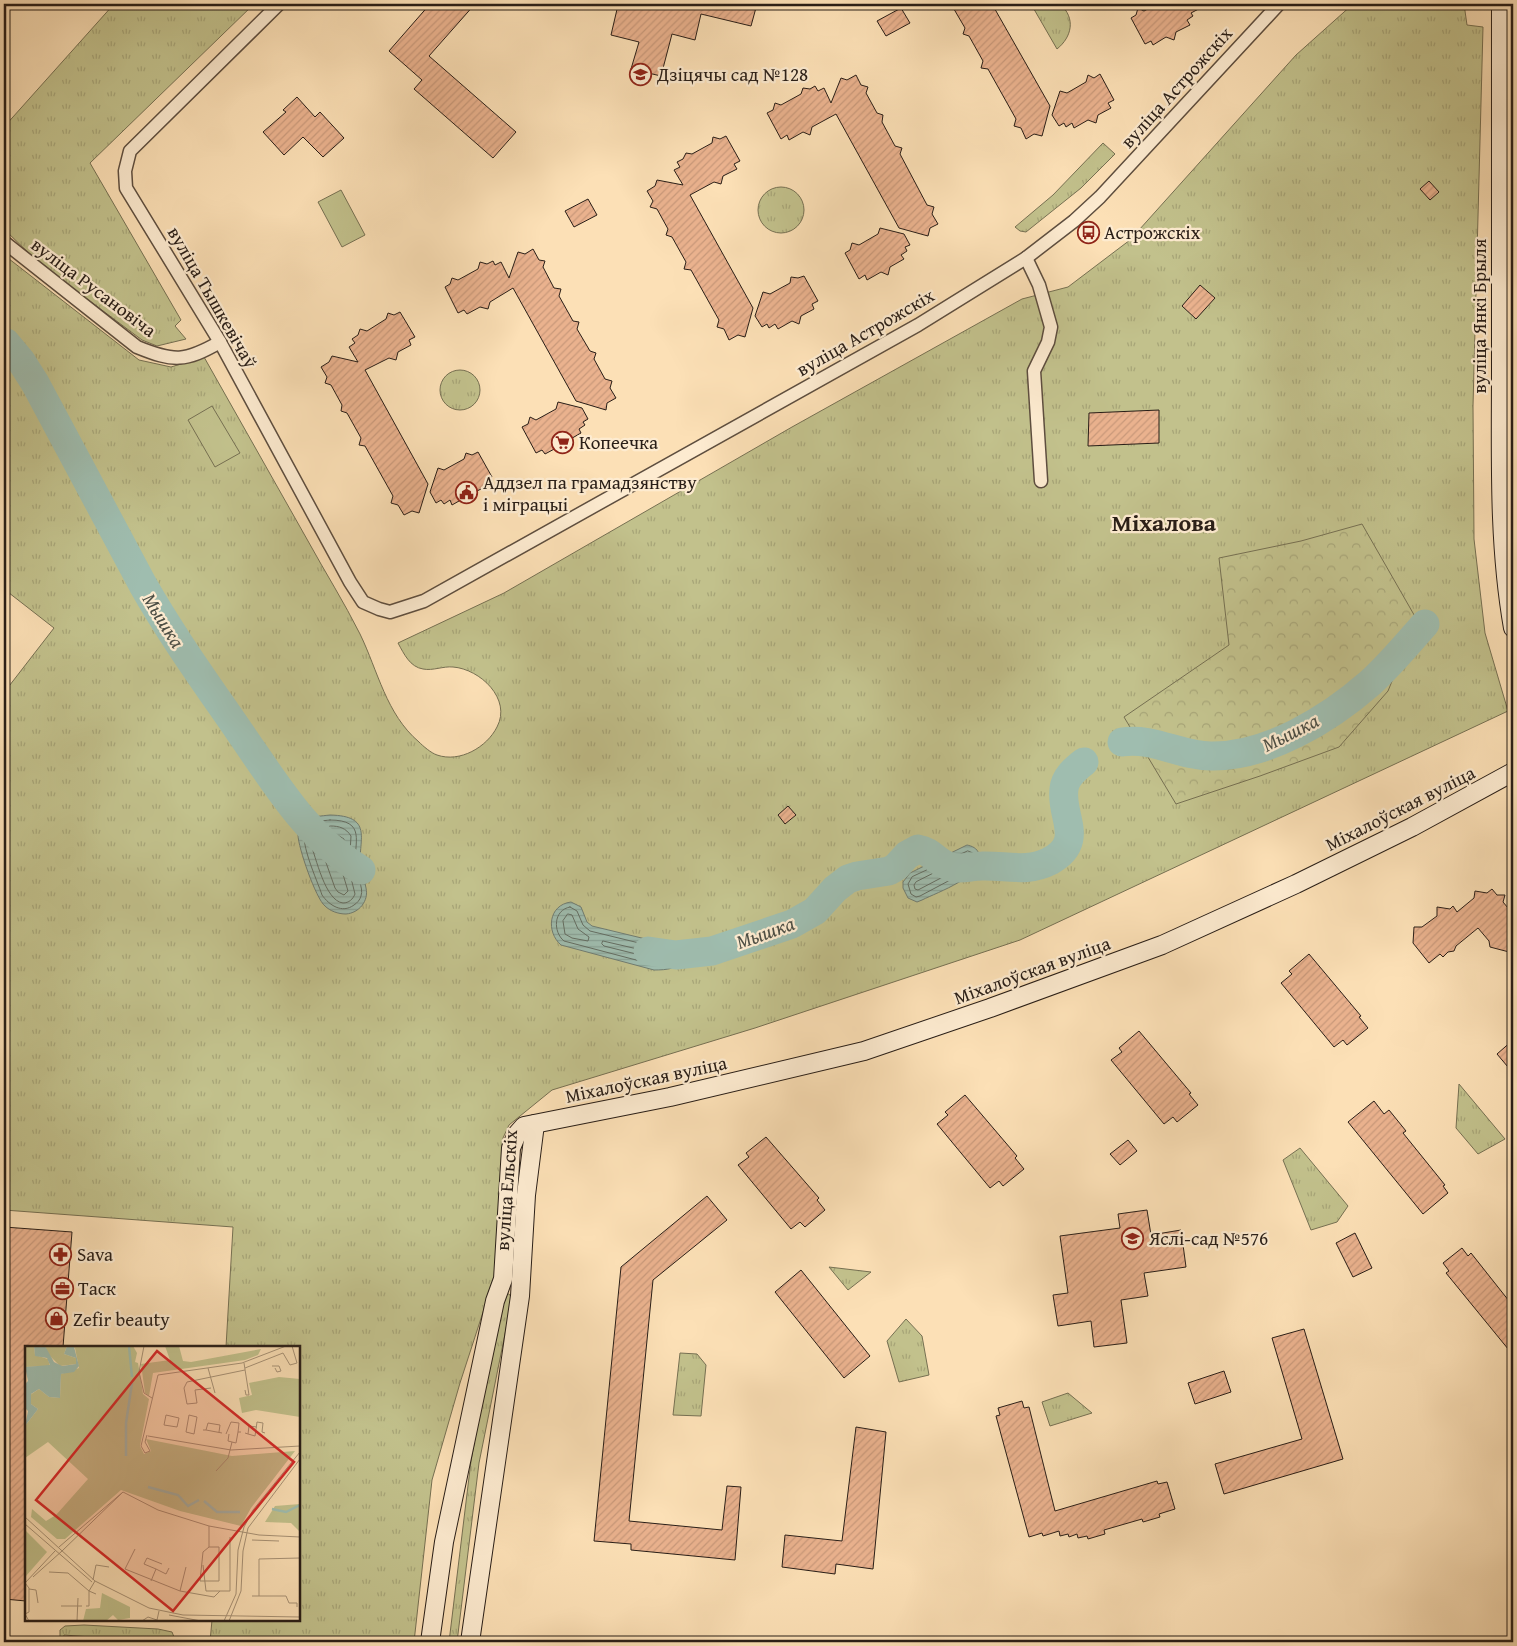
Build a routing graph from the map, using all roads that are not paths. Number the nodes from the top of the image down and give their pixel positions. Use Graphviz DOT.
graph roads {
  1 [pos="279,4"];
  2 [pos="1279,4"];
  3 [pos="1501,4"];
  4 [pos="4,242"];
  5 [pos="1026,258"];
  6 [pos="220,342"];
  7 [pos="1041,481"];
  8 [pos="406,608"];
  9 [pos="1513,628"];
  10 [pos="1513,772"];
  11 [pos="536,1124"];
  12 [pos="430,1642"];
  13 [pos="470,1642"];
  1 -- 6 [label="street, вуліца Тышкевічаў"];
  2 -- 5 [label="street, вуліца Астрожскіх"];
  3 -- 9 [label="street, вуліца Янкі Брыля"];
  4 -- 6 [label="street, вуліца Русановіча"];
  5 -- 7 [label="street"];
  5 -- 8 [label="street, вуліца Астрожскіх"];
  6 -- 8 [label="street, вуліца Тышкевічаў"];
  10 -- 11 [label="street, Міхалоўская вуліца"];
  11 -- 12 [label="street, вуліца Ельскіх"];
  11 -- 13 [label="street, вуліца Ельскіх"];
}
